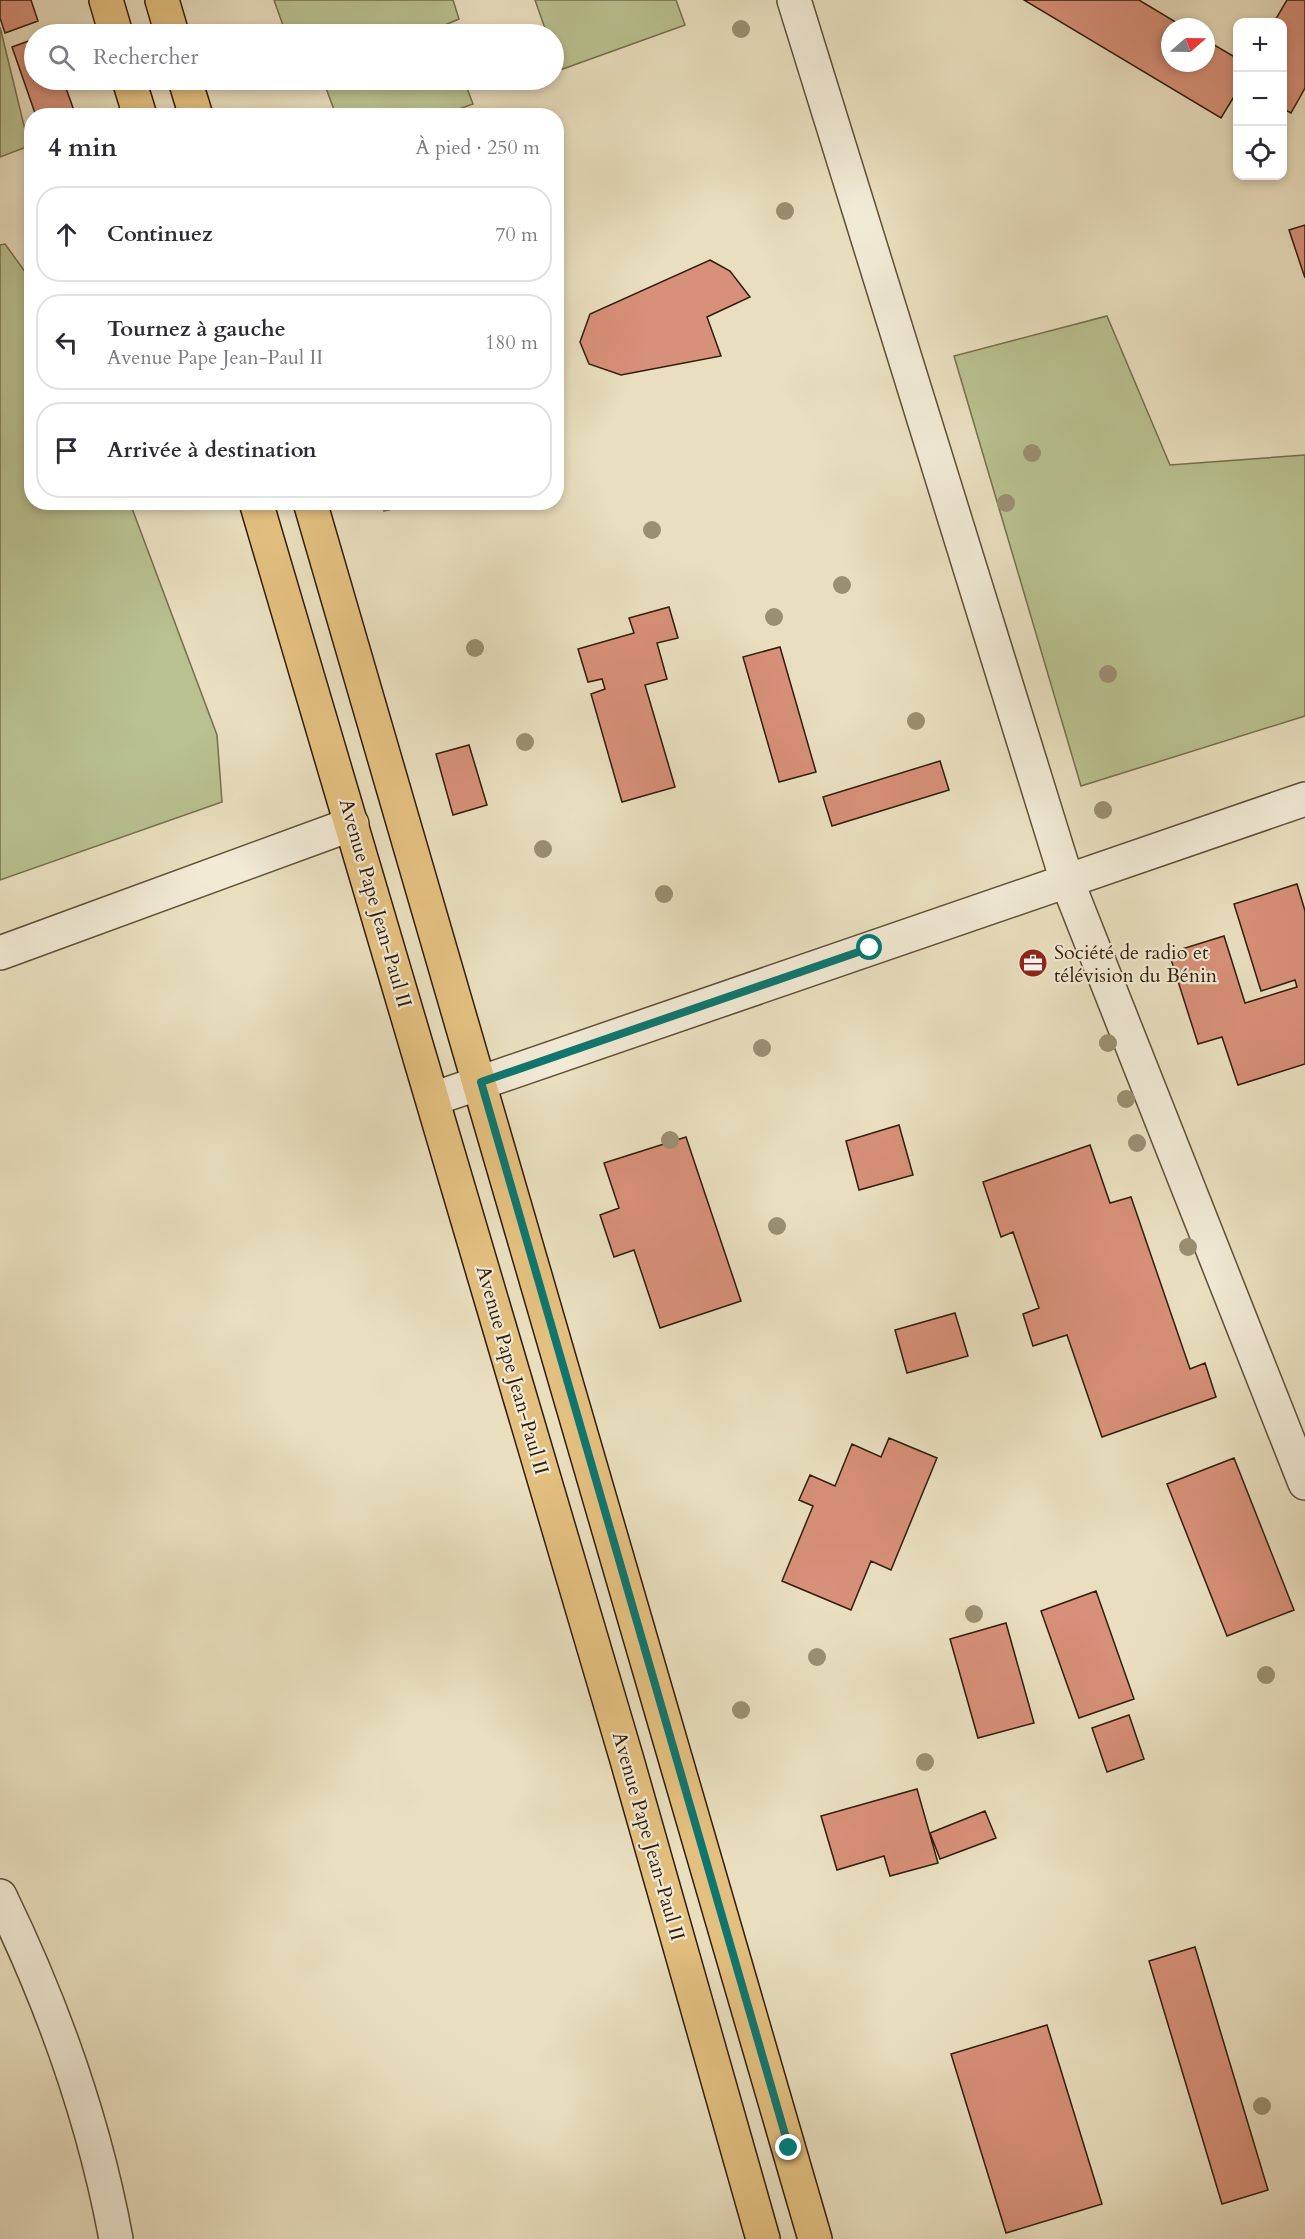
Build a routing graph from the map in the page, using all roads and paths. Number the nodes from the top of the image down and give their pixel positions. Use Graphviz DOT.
graph roads {
  1 [pos="106,0"];
  2 [pos="162,0"];
  3 [pos="794,0"];
  4 [pos="113,24"];
  5 [pos="169,24"];
  6 [pos="132,90"];
  7 [pos="189,90"];
  8 [pos="138,108"];
  9 [pos="194,108"];
  10 [pos="258,510"];
  11 [pos="312,510"];
  12 [pos="1305,800"];
  13 [pos="352,824"];
  14 [pos="1067,881"];
  15 [pos="0,953"];
  16 [pos="481,1082"];
  17 [pos="433,1099"];
  18 [pos="1305,1483"];
  19 [pos="0,1896"];
  20 [pos="116,2239"];
  21 [pos="763,2239"];
  22 [pos="815,2239"];
  1 -- 4 [label="main road"];
  2 -- 5 [label="main road"];
  3 -- 14 [label="street"];
  6 -- 8 [label="main road"];
  7 -- 9 [label="main road"];
  10 -- 13 [label="main road, Avenue Pape Jean-Paul II"];
  11 -- 16 [label="main road"];
  12 -- 14 [label="street"];
  13 -- 15 [label="street"];
  13 -- 17 [label="main road, Avenue Pape Jean-Paul II"];
  14 -- 16 [label="street"];
  14 -- 18 [label="street"];
  16 -- 17 [label="street"];
  16 -- 22 [label="main road"];
  17 -- 21 [label="main road, Avenue Pape Jean-Paul II"];
  19 -- 20 [label="street"];
}
